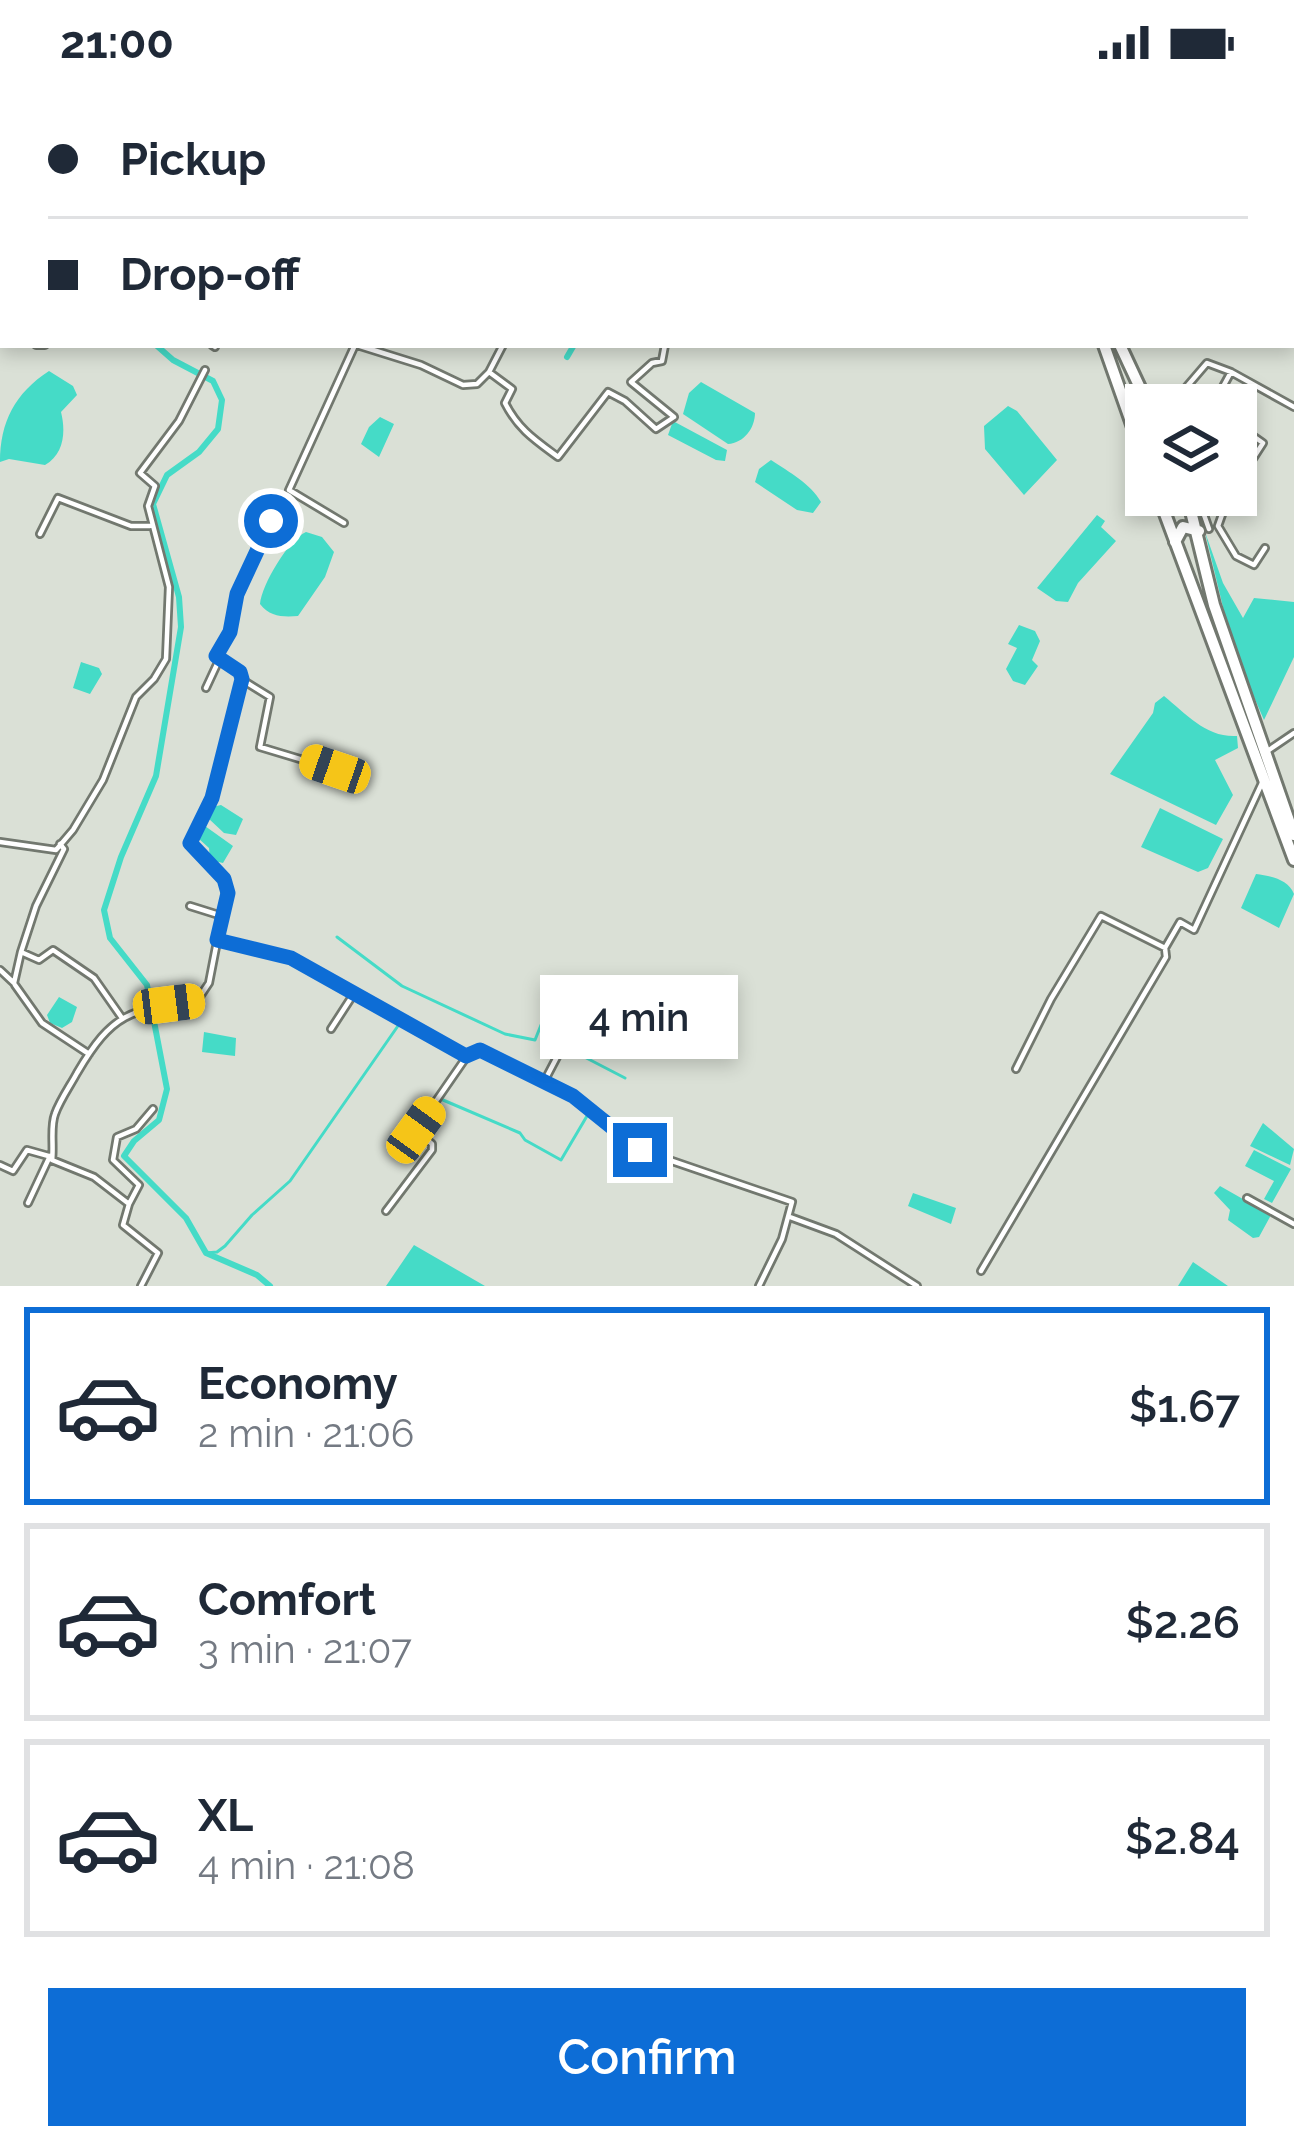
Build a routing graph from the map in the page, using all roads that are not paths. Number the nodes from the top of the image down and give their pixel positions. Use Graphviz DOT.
graph roads {
  1 [pos="355,348"];
  2 [pos="501,348"];
  3 [pos="664,348"];
  4 [pos="1105,348"];
  5 [pos="1121,348"];
  6 [pos="380,349"];
  7 [pos="204,372"];
  8 [pos="489,372"];
  9 [pos="1232,372"];
  10 [pos="1138,384"];
  11 [pos="1189,384"];
  12 [pos="1225,384"];
  13 [pos="1125,405"];
  14 [pos="1294,406"];
  15 [pos="279,506"];
  16 [pos="1165,516"];
  17 [pos="1196,516"];
  18 [pos="1201,516"];
  19 [pos="1222,516"];
  20 [pos="344,523"];
  21 [pos="150,526"];
  22 [pos="1204,530"];
  23 [pos="40,534"];
  24 [pos="1175,542"];
  25 [pos="1265,548"];
  26 [pos="219,660"];
  27 [pos="242,679"];
  28 [pos="206,688"];
  29 [pos="1294,733"];
  30 [pos="1263,752"];
  31 [pos="363,778"];
  32 [pos="1265,778"];
  33 [pos="1289,809"];
  34 [pos="1294,835"];
  35 [pos="0,842"];
  36 [pos="60,844"];
  37 [pos="1294,860"];
  38 [pos="190,906"];
  39 [pos="223,916"];
  40 [pos="217,940"];
  41 [pos="1165,948"];
  42 [pos="21,952"];
  43 [pos="0,970"];
  44 [pos="14,983"];
  45 [pos="353,995"];
  46 [pos="123,1019"];
  47 [pos="331,1029"];
  48 [pos="89,1054"];
  49 [pos="466,1056"];
  50 [pos="557,1057"];
  51 [pos="1016,1070"];
  52 [pos="545,1080"];
  53 [pos="153,1108"];
  54 [pos="51,1156"];
  55 [pos="0,1166"];
  56 [pos="1247,1198"];
  57 [pos="28,1203"];
  58 [pos="129,1204"];
  59 [pos="386,1211"];
  60 [pos="790,1217"];
  61 [pos="1294,1224"];
  62 [pos="982,1271"];
  63 [pos="141,1286"];
  64 [pos="758,1286"];
  65 [pos="917,1286"];
  1 -- 20 [label="street"];
  2 -- 8 [label="street"];
  3 -- 8 [label="street"];
  4 -- 13 [label="highway"];
  5 -- 10 [label="highway"];
  6 -- 8 [label="street"];
  7 -- 21 [label="street"];
  9 -- 11 [label="street"];
  9 -- 12 [label="street"];
  9 -- 14 [label="street"];
  15 -- 26 [label="street"];
  16 -- 24 [label="highway"];
  17 -- 22 [label="highway"];
  18 -- 22 [label="street"];
  19 -- 25 [label="street"];
  21 -- 23 [label="street"];
  21 -- 36 [label="street"];
  22 -- 24 [label="highway"];
  22 -- 30 [label="highway"];
  24 -- 32 [label="highway"];
  26 -- 27 [label="street"];
  26 -- 28 [label="street"];
  27 -- 31 [label="street"];
  27 -- 39 [label="street"];
  29 -- 30 [label="street"];
  30 -- 33 [label="highway"];
  32 -- 37 [label="highway"];
  32 -- 41 [label="street"];
  33 -- 34 [label="highway"];
  35 -- 36 [label="street"];
  36 -- 42 [label="street"];
  38 -- 39 [label="street"];
  39 -- 40 [label="street"];
  40 -- 45 [label="street"];
  40 -- 46 [label="street"];
  41 -- 51 [label="street"];
  41 -- 62 [label="street"];
  42 -- 44 [label="street"];
  42 -- 46 [label="street"];
  43 -- 44 [label="street"];
  44 -- 48 [label="street"];
  45 -- 47 [label="street"];
  45 -- 49 [label="street"];
  46 -- 48 [label="street"];
  48 -- 54 [label="street"];
  49 -- 52 [label="street"];
  49 -- 59 [label="street"];
  50 -- 52 [label="street"];
  52 -- 60 [label="street"];
  53 -- 58 [label="street"];
  54 -- 55 [label="street"];
  54 -- 57 [label="street"];
  54 -- 58 [label="street"];
  56 -- 61 [label="street"];
  58 -- 63 [label="street"];
  60 -- 64 [label="street"];
  60 -- 65 [label="street"];
}
